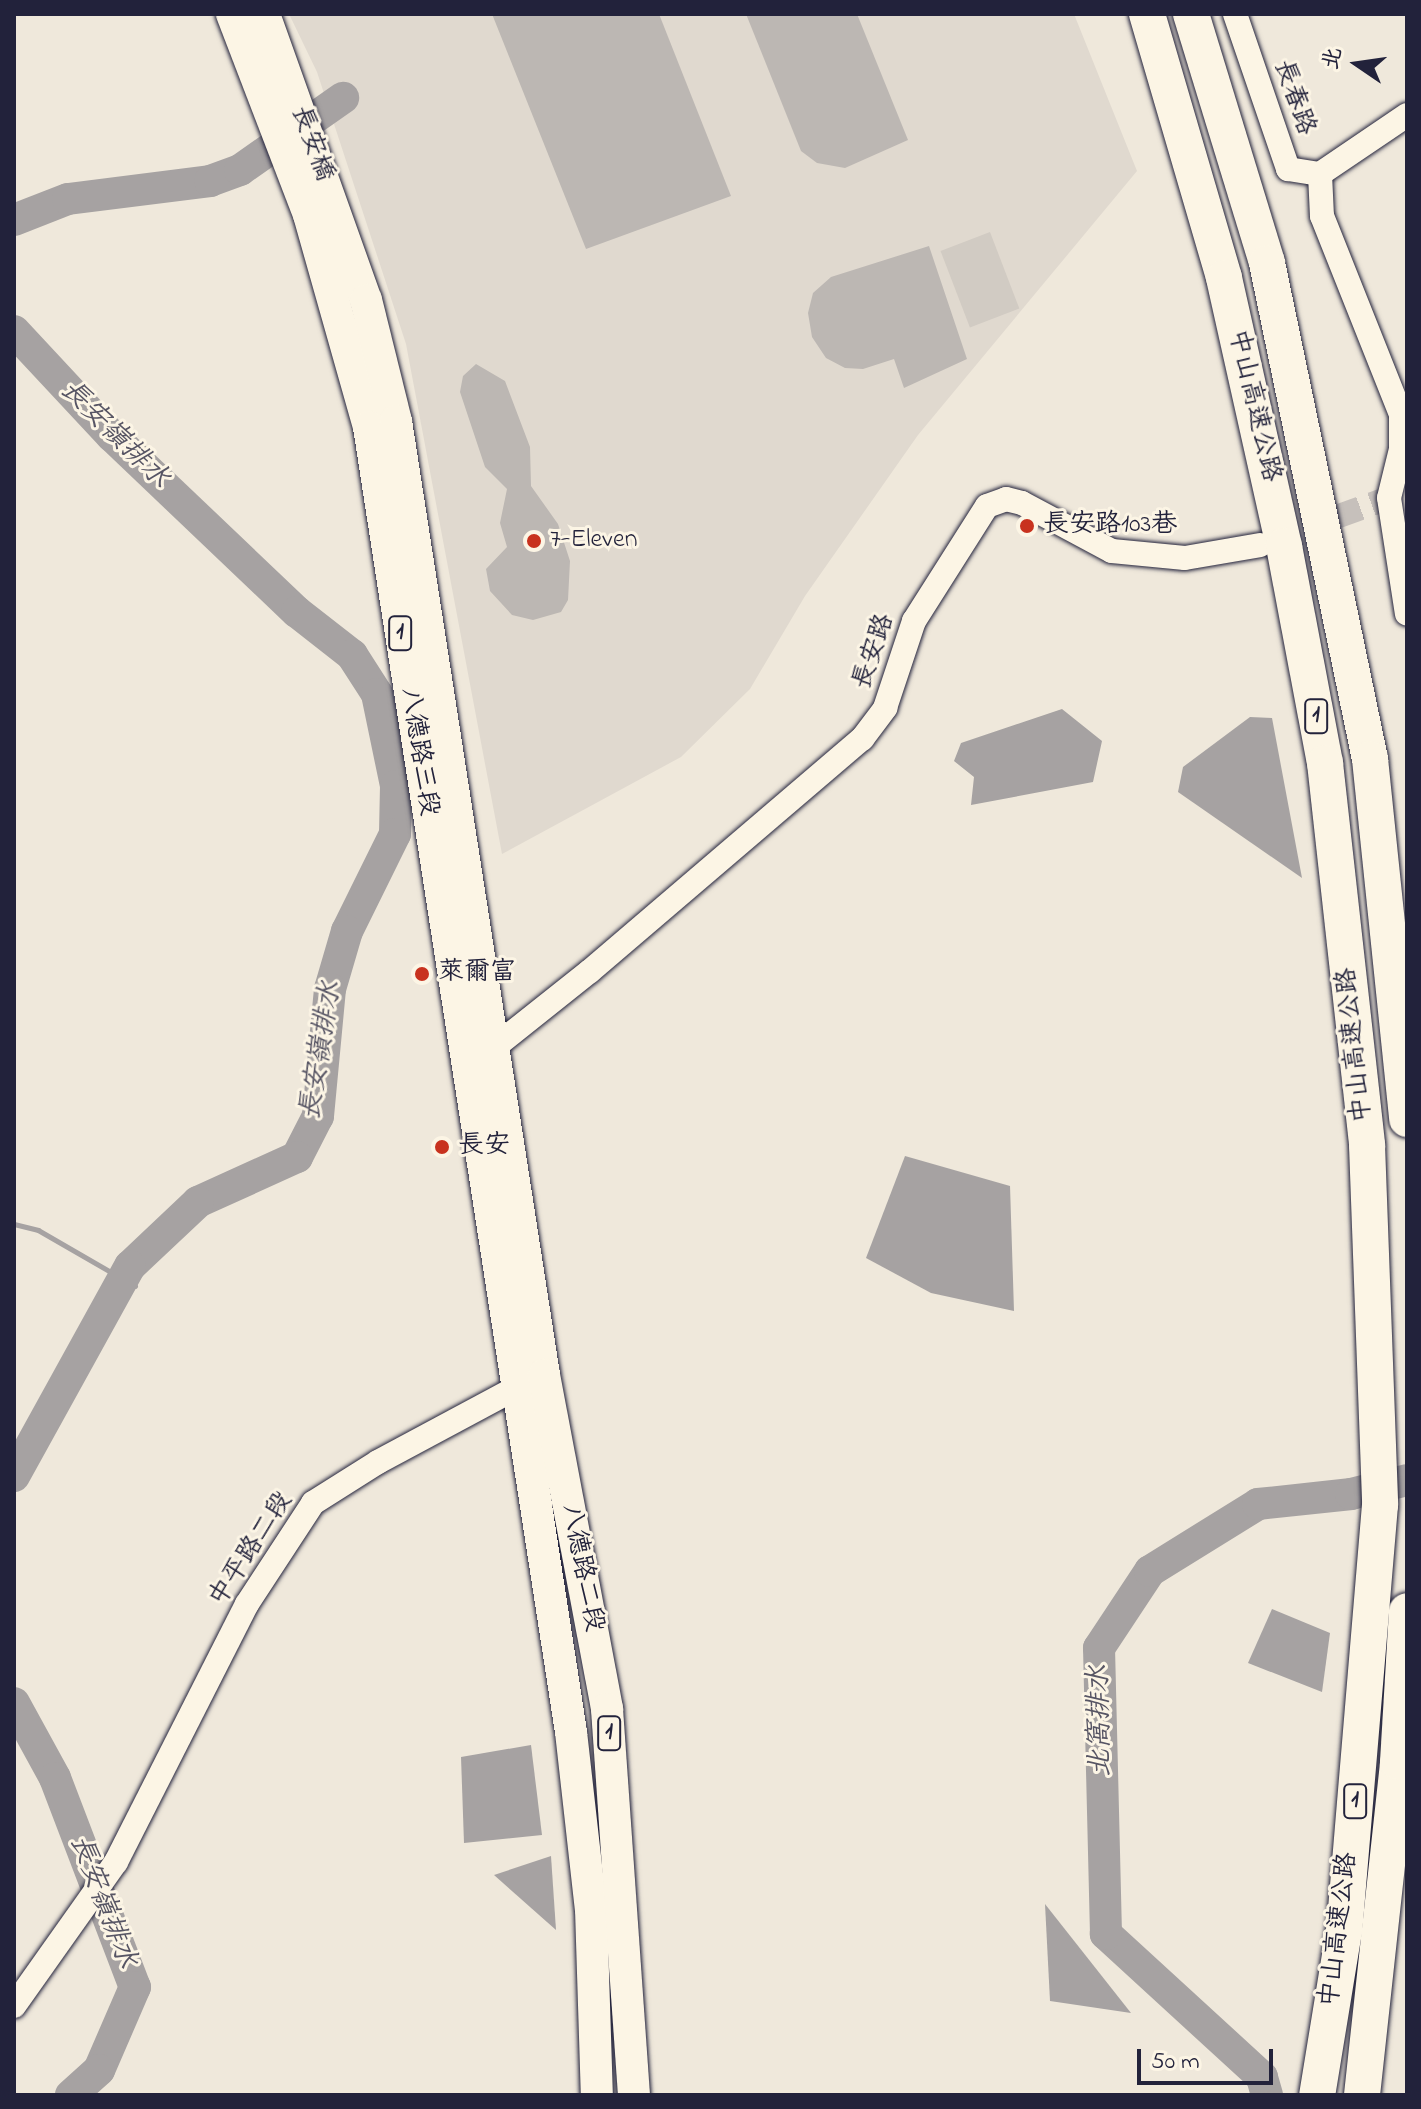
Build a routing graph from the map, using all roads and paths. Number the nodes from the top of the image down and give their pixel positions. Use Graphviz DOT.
graph roads {
  1 [pos="232,14"];
  2 [pos="264,14"];
  3 [pos="1147,14"];
  4 [pos="1191,14"];
  5 [pos="1235,14"];
  6 [pos="276,89"];
  7 [pos="1407,115"];
  8 [pos="1320,174"];
  9 [pos="321,210"];
  10 [pos="1398,504"];
  11 [pos="1260,545"];
  12 [pos="1407,614"];
  13 [pos="497,1045"];
  14 [pos="465,1057"];
  15 [pos="1407,1119"];
  16 [pos="530,1380"];
  17 [pos="1407,1611"];
  18 [pos="14,2006"];
  19 [pos="597,2095"];
  20 [pos="634,2095"];
  21 [pos="1317,2095"];
  22 [pos="1362,2095"];
  1 -- 6 [label="main road, 1"];
  2 -- 6 [label="main road, 1"];
  3 -- 21 [label="highway, 中山高速公路 / 1"];
  4 -- 15 [label="highway, 中山高速公路 / 1"];
  5 -- 8 [label="street, 長春路"];
  6 -- 9 [label="main road, 長安橋 / 1"];
  7 -- 8 [label="street"];
  8 -- 10 [label="street"];
  9 -- 13 [label="main road, 八德路三段 / 1"];
  9 -- 14 [label="main road, 八德路三段 / 1"];
  10 -- 12 [label="street"];
  11 -- 13 [label="street, 長安路"];
  13 -- 14 [label="street"];
  13 -- 16 [label="main road, 八德路二段 / 1"];
  14 -- 16 [label="main road, 八德路二段 / 1"];
  16 -- 18 [label="street, 中平路二段"];
  16 -- 19 [label="main road, 八德路二段 / 1"];
  16 -- 20 [label="main road, 八德路二段 / 1"];
  17 -- 22 [label="highway, 中山高速公路 / 1"];
}
